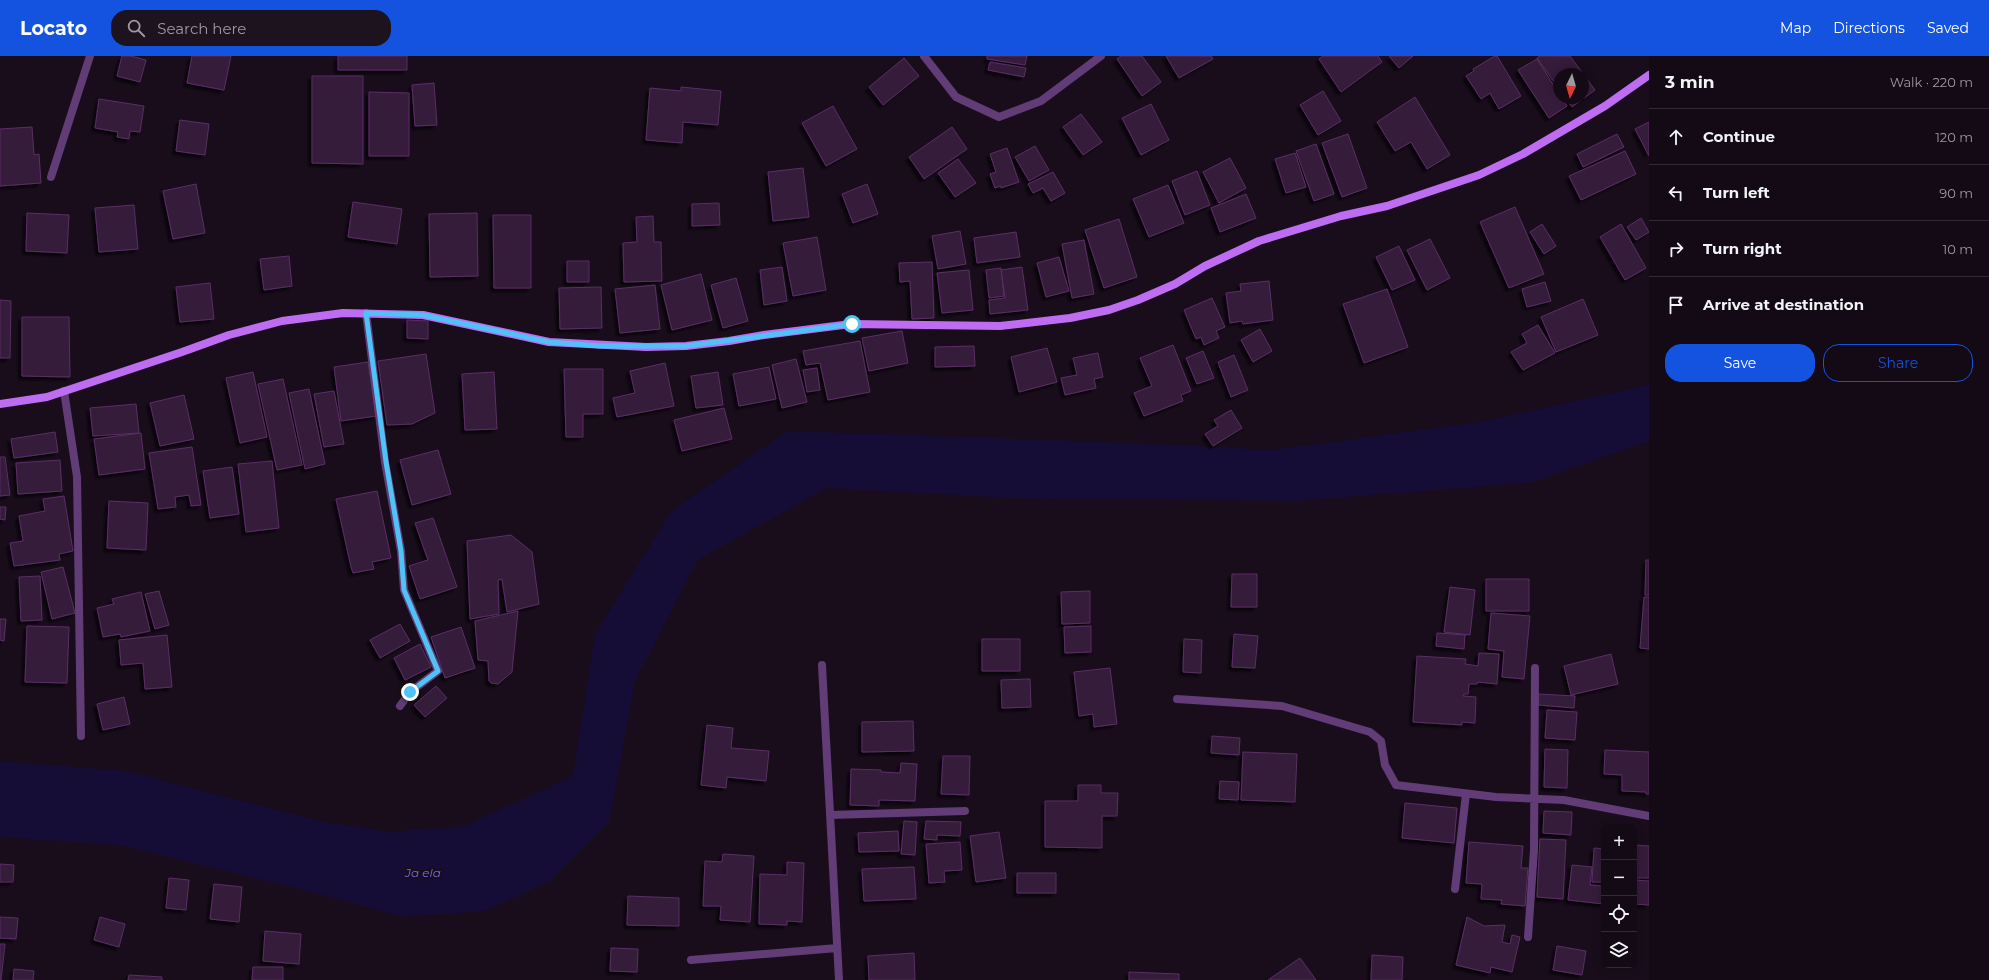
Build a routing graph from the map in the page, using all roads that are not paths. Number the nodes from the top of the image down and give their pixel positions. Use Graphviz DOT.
graph roads {
  1 [pos="90,56"];
  2 [pos="924,56"];
  3 [pos="1101,56"];
  4 [pos="1649,75"];
  5 [pos="51,177"];
  6 [pos="366,313"];
  7 [pos="64,391"];
  8 [pos="0,404"];
  9 [pos="822,665"];
  10 [pos="1535,668"];
  11 [pos="1177,699"];
  12 [pos="400,706"];
  13 [pos="82,736"];
  14 [pos="1466,794"];
  15 [pos="1534,798"];
  16 [pos="965,811"];
  17 [pos="830,815"];
  18 [pos="1649,816"];
  19 [pos="1455,889"];
  20 [pos="1528,937"];
  21 [pos="837,948"];
  22 [pos="691,960"];
  23 [pos="839,980"];
  1 -- 5 [label="street"];
  2 -- 3 [label="street"];
  4 -- 6 [label="main road"];
  6 -- 7 [label="main road"];
  6 -- 12 [label="street"];
  7 -- 8 [label="main road"];
  7 -- 13 [label="street"];
  9 -- 17 [label="street"];
  10 -- 15 [label="street"];
  11 -- 14 [label="street"];
  14 -- 15 [label="street"];
  14 -- 19 [label="street"];
  15 -- 18 [label="street"];
  15 -- 20 [label="street"];
  16 -- 17 [label="street"];
  17 -- 21 [label="street"];
  21 -- 22 [label="street"];
  21 -- 23 [label="street"];
}
